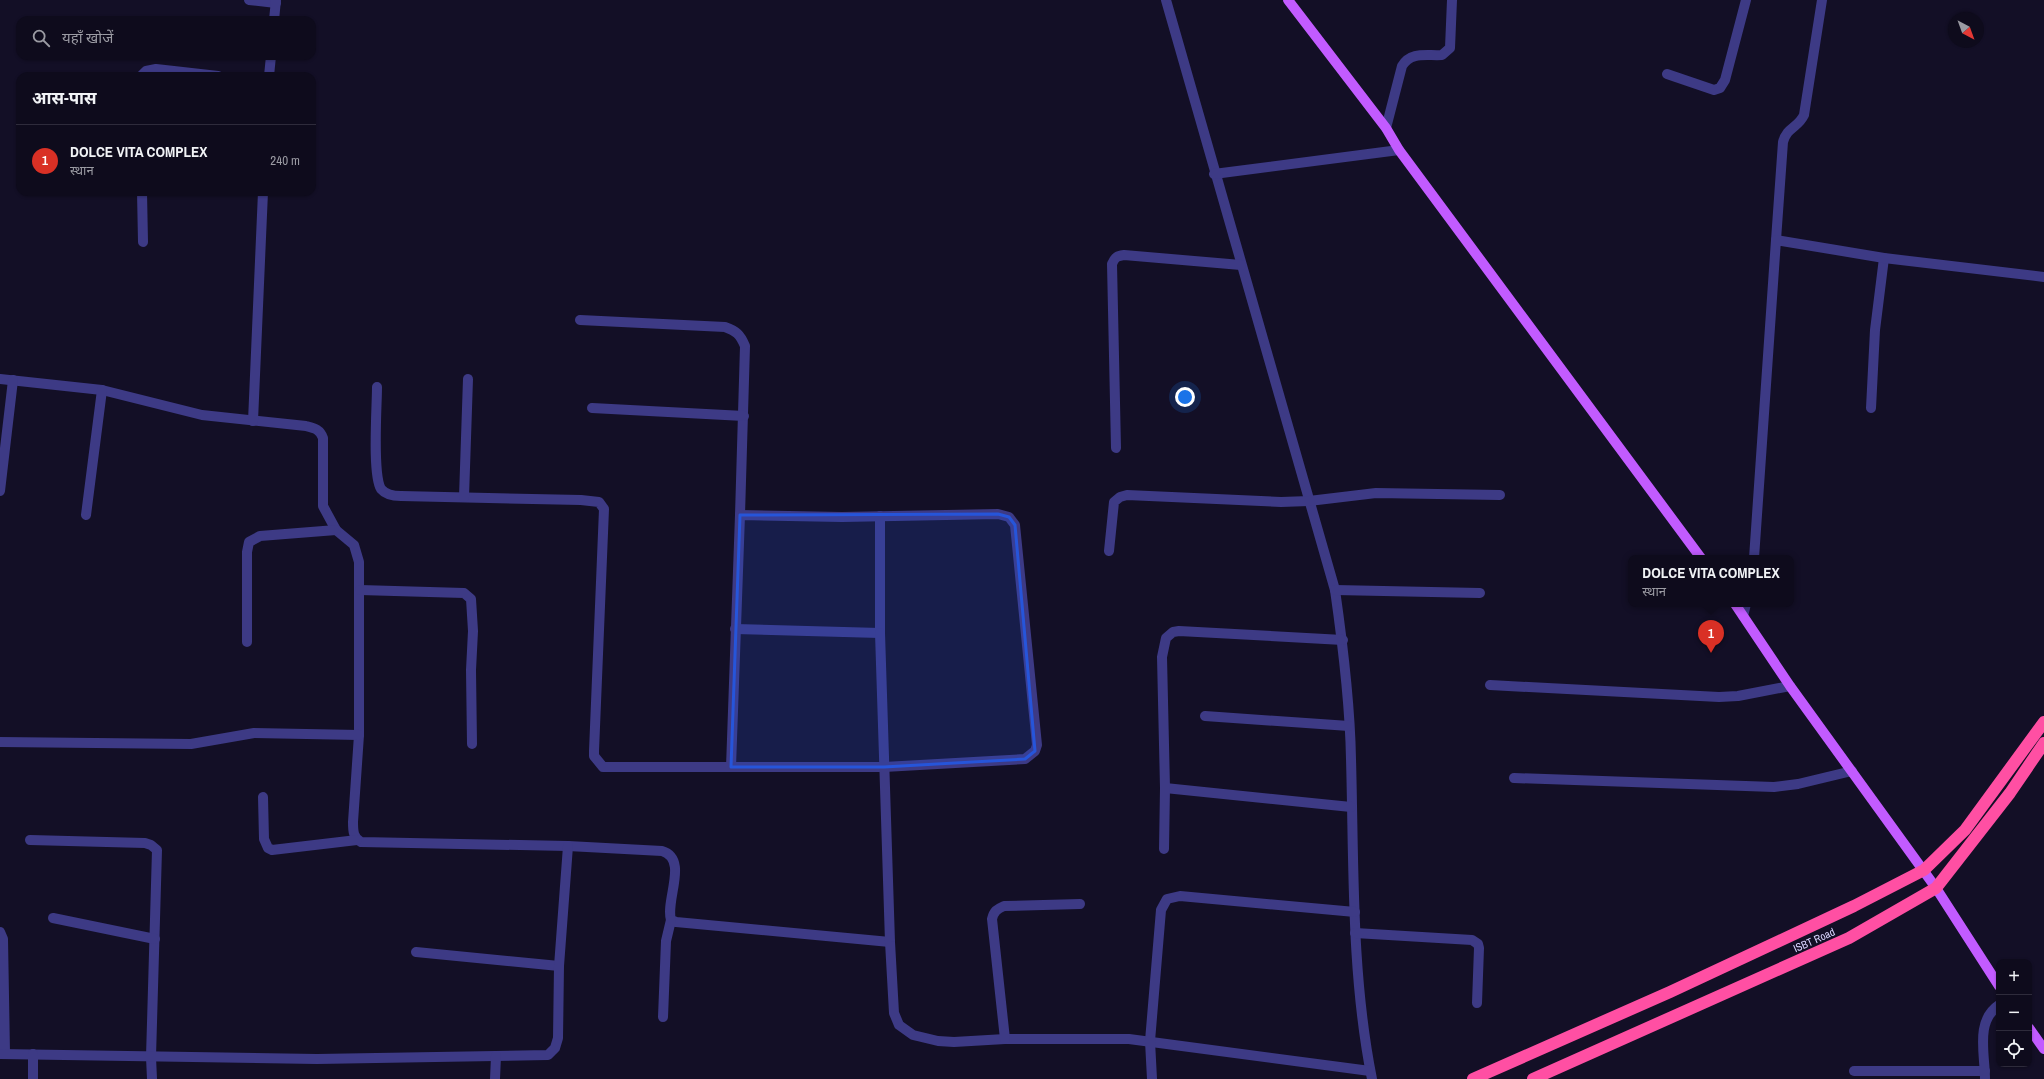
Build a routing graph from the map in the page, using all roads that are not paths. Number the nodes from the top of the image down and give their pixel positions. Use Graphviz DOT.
graph roads {
  1 [pos="249,0"];
  2 [pos="1166,0"];
  3 [pos="1288,0"];
  4 [pos="1452,0"];
  5 [pos="1746,0"];
  6 [pos="1822,0"];
  7 [pos="276,2"];
  8 [pos="274,16"];
  9 [pos="271,60"];
  10 [pos="145,72"];
  11 [pos="183,72"];
  12 [pos="269,72"];
  13 [pos="1667,74"];
  14 [pos="1386,128"];
  15 [pos="1399,150"];
  16 [pos="1214,174"];
  17 [pos="142,196"];
  18 [pos="263,196"];
  19 [pos="1776,240"];
  20 [pos="143,242"];
  21 [pos="1884,258"];
  22 [pos="1241,265"];
  23 [pos="2044,276"];
  24 [pos="580,320"];
  25 [pos="0,379"];
  26 [pos="468,379"];
  27 [pos="13,380"];
  28 [pos="377,387"];
  29 [pos="102,390"];
  30 [pos="592,408"];
  31 [pos="1871,408"];
  32 [pos="744,416"];
  33 [pos="253,421"];
  34 [pos="1116,448"];
  35 [pos="0,491"];
  36 [pos="1500,495"];
  37 [pos="464,498"];
  38 [pos="1309,501"];
  39 [pos="740,515"];
  40 [pos="86,516"];
  41 [pos="880,516"];
  42 [pos="336,530"];
  43 [pos="1109,551"];
  44 [pos="1698,555"];
  45 [pos="1754,555"];
  46 [pos="360,590"];
  47 [pos="1335,590"];
  48 [pos="1480,593"];
  49 [pos="1736,607"];
  50 [pos="1745,607"];
  51 [pos="1743,616"];
  52 [pos="735,629"];
  53 [pos="880,633"];
  54 [pos="1343,640"];
  55 [pos="247,642"];
  56 [pos="1490,685"];
  57 [pos="1790,686"];
  58 [pos="1205,716"];
  59 [pos="2044,722"];
  60 [pos="1349,726"];
  61 [pos="359,734"];
  62 [pos="0,742"];
  63 [pos="472,744"];
  64 [pos="2044,744"];
  65 [pos="731,767"];
  66 [pos="884,767"];
  67 [pos="1852,771"];
  68 [pos="1514,778"];
  69 [pos="1165,788"];
  70 [pos="263,797"];
  71 [pos="1351,807"];
  72 [pos="30,840"];
  73 [pos="357,840"];
  74 [pos="568,846"];
  75 [pos="1164,849"];
  76 [pos="1924,870"];
  77 [pos="1936,888"];
  78 [pos="1080,904"];
  79 [pos="1355,912"];
  80 [pos="53,918"];
  81 [pos="671,920"];
  82 [pos="0,932"];
  83 [pos="1355,933"];
  84 [pos="155,939"];
  85 [pos="890,942"];
  86 [pos="416,952"];
  87 [pos="559,966"];
  88 [pos="1996,981"];
  89 [pos="1477,1003"];
  90 [pos="1996,1008"];
  91 [pos="663,1017"];
  92 [pos="2031,1031"];
  93 [pos="1006,1040"];
  94 [pos="1150,1041"];
  95 [pos="2044,1048"];
  96 [pos="3,1053"];
  97 [pos="33,1054"];
  98 [pos="496,1056"];
  99 [pos="151,1057"];
  100 [pos="1854,1071"];
  101 [pos="1371,1075"];
  102 [pos="1985,1075"];
  103 [pos="33,1079"];
  104 [pos="152,1079"];
  105 [pos="495,1079"];
  106 [pos="1152,1079"];
  107 [pos="1473,1079"];
  108 [pos="1534,1079"];
  1 -- 7 [label="street"];
  2 -- 16 [label="street"];
  3 -- 14 [label="main road"];
  4 -- 14 [label="street"];
  5 -- 13 [label="street"];
  6 -- 19 [label="street"];
  7 -- 8 [label="street"];
  9 -- 12 [label="street"];
  10 -- 11 [label="street"];
  14 -- 15 [label="main road"];
  15 -- 16 [label="street"];
  15 -- 44 [label="main road"];
  16 -- 22 [label="street"];
  17 -- 20 [label="street"];
  18 -- 33 [label="street"];
  19 -- 21 [label="street"];
  19 -- 45 [label="street"];
  21 -- 23 [label="street"];
  21 -- 31 [label="street"];
  22 -- 34 [label="street"];
  22 -- 38 [label="street"];
  24 -- 32 [label="street"];
  25 -- 27 [label="street"];
  26 -- 37 [label="street"];
  27 -- 29 [label="street"];
  27 -- 35 [label="street"];
  28 -- 37 [label="street"];
  29 -- 33 [label="street"];
  29 -- 40 [label="street"];
  30 -- 32 [label="street"];
  32 -- 39 [label="street"];
  33 -- 42 [label="street"];
  36 -- 38 [label="street"];
  37 -- 65 [label="street"];
  38 -- 43 [label="street"];
  38 -- 47 [label="street"];
  39 -- 41 [label="street"];
  39 -- 52 [label="street"];
  41 -- 53 [label="street"];
  41 -- 66 [label="street"];
  42 -- 46 [label="street"];
  42 -- 55 [label="street"];
  46 -- 61 [label="street"];
  46 -- 63 [label="street"];
  47 -- 48 [label="street"];
  47 -- 54 [label="street"];
  49 -- 51 [label="main road"];
  50 -- 51 [label="street"];
  51 -- 57 [label="main road"];
  52 -- 53 [label="street"];
  52 -- 65 [label="street"];
  53 -- 66 [label="street"];
  54 -- 60 [label="street"];
  54 -- 69 [label="street"];
  56 -- 57 [label="street"];
  57 -- 67 [label="main road"];
  58 -- 60 [label="street"];
  59 -- 76 [label="highway"];
  60 -- 71 [label="street"];
  61 -- 62 [label="street"];
  61 -- 73 [label="street"];
  64 -- 77 [label="highway, ISBT Road"];
  65 -- 66 [label="street"];
  66 -- 85 [label="street"];
  67 -- 68 [label="street"];
  67 -- 76 [label="main road"];
  69 -- 71 [label="street"];
  69 -- 75 [label="street"];
  70 -- 73 [label="street"];
  71 -- 79 [label="street"];
  72 -- 84 [label="street"];
  73 -- 74 [label="street"];
  74 -- 81 [label="street"];
  74 -- 87 [label="street"];
  76 -- 77 [label="main road"];
  76 -- 107 [label="highway"];
  77 -- 88 [label="main road"];
  77 -- 108 [label="highway, ISBT Road"];
  78 -- 93 [label="street"];
  79 -- 83 [label="street"];
  79 -- 94 [label="street"];
  80 -- 84 [label="street"];
  81 -- 85 [label="street"];
  81 -- 91 [label="street"];
  82 -- 96 [label="street"];
  83 -- 89 [label="street"];
  83 -- 101 [label="street"];
  84 -- 99 [label="street"];
  85 -- 93 [label="street"];
  86 -- 87 [label="street"];
  87 -- 98 [label="street"];
  90 -- 102 [label="street"];
  92 -- 95 [label="main road"];
  93 -- 94 [label="street"];
  94 -- 101 [label="street"];
  94 -- 106 [label="street"];
  96 -- 97 [label="street"];
  97 -- 99 [label="street"];
  97 -- 103 [label="street"];
  98 -- 99 [label="street"];
  98 -- 105 [label="street"];
  99 -- 104 [label="street"];
  100 -- 102 [label="street"];
}
